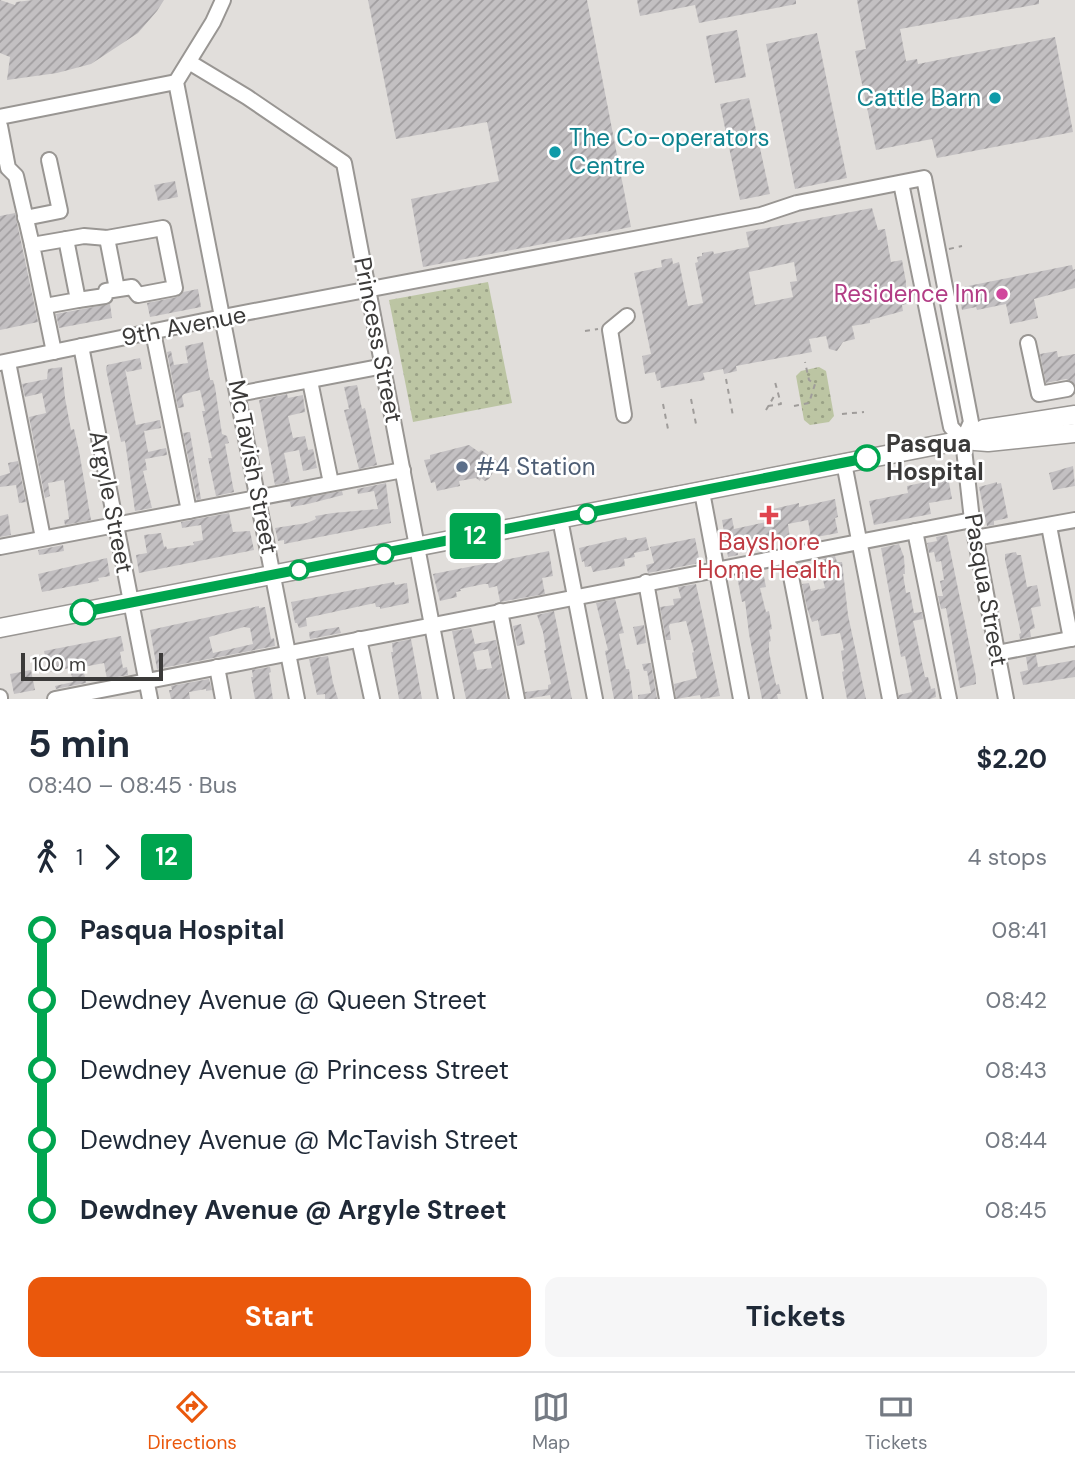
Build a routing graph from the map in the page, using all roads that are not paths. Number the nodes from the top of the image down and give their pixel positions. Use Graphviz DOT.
graph roads {
  1 [pos="223,0"];
  2 [pos="188,62"];
  3 [pos="176,82"];
  4 [pos="0,117"];
  5 [pos="0,126"];
  6 [pos="49,160"];
  7 [pos="924,178"];
  8 [pos="901,183"];
  9 [pos="25,218"];
  10 [pos="107,238"];
  11 [pos="66,239"];
  12 [pos="32,245"];
  13 [pos="117,289"];
  14 [pos="369,290"];
  15 [pos="78,300"];
  16 [pos="45,306"];
  17 [pos="627,316"];
  18 [pos="223,317"];
  19 [pos="153,332"];
  20 [pos="1028,343"];
  21 [pos="81,346"];
  22 [pos="54,352"];
  23 [pos="4,363"];
  24 [pos="384,366"];
  25 [pos="310,381"];
  26 [pos="1067,389"];
  27 [pos="238,394"];
  28 [pos="624,415"];
  29 [pos="1075,415"];
  30 [pos="1075,433"];
  31 [pos="963,440"];
  32 [pos="844,463"];
  33 [pos="403,470"];
  34 [pos="331,483"];
  35 [pos="702,492"];
  36 [pos="258,499"];
  37 [pos="188,511"];
  38 [pos="560,519"];
  39 [pos="972,520"];
  40 [pos="1075,520"];
  41 [pos="117,525"];
  42 [pos="1049,526"];
  43 [pos="915,531"];
  44 [pos="43,538"];
  45 [pos="975,538"];
  46 [pos="859,541"];
  47 [pos="0,547"];
  48 [pos="417,547"];
  49 [pos="787,556"];
  50 [pos="717,570"];
  51 [pos="274,575"];
  52 [pos="646,582"];
  53 [pos="575,597"];
  54 [pos="130,603"];
  55 [pos="500,611"];
  56 [pos="431,625"];
  57 [pos="0,628"];
  58 [pos="1073,638"];
  59 [pos="359,639"];
  60 [pos="997,653"];
  61 [pos="289,654"];
  62 [pos="216,667"];
  63 [pos="146,680"];
  64 [pos="73,697"];
  65 [pos="55,699"];
  66 [pos="150,699"];
  67 [pos="223,699"];
  68 [pos="297,699"];
  69 [pos="372,699"];
  70 [pos="446,699"];
  71 [pos="517,699"];
  72 [pos="595,699"];
  73 [pos="667,699"];
  74 [pos="741,699"];
  75 [pos="815,699"];
  76 [pos="890,699"];
  77 [pos="949,699"];
  78 [pos="1004,699"];
  1 -- 2 [label="street"];
  2 -- 3 [label="street"];
  2 -- 14 [label="street, Princess Street"];
  3 -- 4 [label="street"];
  3 -- 18 [label="street, McTavish Street"];
  5 -- 9 [label="street"];
  6 -- 9 [label="street"];
  7 -- 8 [label="street, 9th Avenue"];
  7 -- 31 [label="street, Pasqua Street"];
  8 -- 14 [label="street, 9th Avenue"];
  8 -- 31 [label="street, Pasqua Street"];
  9 -- 12 [label="street"];
  10 -- 11 [label="street"];
  10 -- 13 [label="street"];
  10 -- 13 [label="street"];
  11 -- 12 [label="street"];
  11 -- 15 [label="street"];
  12 -- 16 [label="street"];
  13 -- 15 [label="street"];
  14 -- 18 [label="street, 9th Avenue"];
  14 -- 24 [label="street, Princess Street"];
  15 -- 16 [label="street"];
  16 -- 22 [label="street"];
  17 -- 28 [label="street"];
  18 -- 19 [label="street, 9th Avenue"];
  18 -- 27 [label="street, McTavish Street"];
  19 -- 21 [label="street, 9th Avenue"];
  19 -- 37 [label="street"];
  20 -- 26 [label="street"];
  21 -- 22 [label="street, 9th Avenue"];
  21 -- 41 [label="street, Argyle Street"];
  22 -- 23 [label="street, 9th Avenue"];
  23 -- 44 [label="street"];
  24 -- 25 [label="street"];
  24 -- 33 [label="street, Princess Street"];
  25 -- 27 [label="street"];
  25 -- 34 [label="street"];
  27 -- 36 [label="street, McTavish Street"];
  29 -- 31 [label="main road"];
  30 -- 31 [label="main road"];
  31 -- 32 [label="main road"];
  31 -- 39 [label="street, Pasqua Street"];
  32 -- 35 [label="main road"];
  32 -- 46 [label="street"];
  33 -- 34 [label="street"];
  33 -- 48 [label="street, Princess Street"];
  34 -- 36 [label="street"];
  35 -- 38 [label="main road"];
  35 -- 50 [label="street"];
  36 -- 37 [label="street"];
  36 -- 51 [label="street, McTavish Street"];
  37 -- 41 [label="street"];
  38 -- 48 [label="main road"];
  38 -- 53 [label="street"];
  39 -- 43 [label="street"];
  39 -- 45 [label="street, Pasqua Street"];
  40 -- 42 [label="street"];
  41 -- 44 [label="street"];
  41 -- 54 [label="street, Argyle Street"];
  42 -- 45 [label="street"];
  42 -- 58 [label="street"];
  43 -- 46 [label="street"];
  43 -- 77 [label="street"];
  44 -- 47 [label="street"];
  45 -- 60 [label="street, Pasqua Street"];
  46 -- 49 [label="street"];
  46 -- 76 [label="street"];
  48 -- 51 [label="main road"];
  48 -- 56 [label="street, Princess Street"];
  49 -- 50 [label="street"];
  49 -- 75 [label="street"];
  50 -- 52 [label="street"];
  50 -- 74 [label="street"];
  51 -- 54 [label="main road"];
  51 -- 61 [label="street, McTavish Street"];
  52 -- 53 [label="street"];
  52 -- 73 [label="street"];
  53 -- 55 [label="street"];
  53 -- 72 [label="street"];
  54 -- 57 [label="main road"];
  54 -- 63 [label="street, Argyle Street"];
  55 -- 56 [label="street"];
  55 -- 71 [label="street"];
  56 -- 59 [label="street"];
  56 -- 70 [label="street, Princess Street"];
  58 -- 60 [label="street"];
  59 -- 61 [label="street"];
  59 -- 69 [label="street"];
  60 -- 78 [label="street, Pasqua Street"];
  61 -- 62 [label="street"];
  61 -- 68 [label="street, McTavish Street"];
  62 -- 63 [label="street"];
  62 -- 67 [label="street"];
  63 -- 64 [label="street"];
  63 -- 66 [label="street, Argyle Street"];
  64 -- 65 [label="street"];
}
